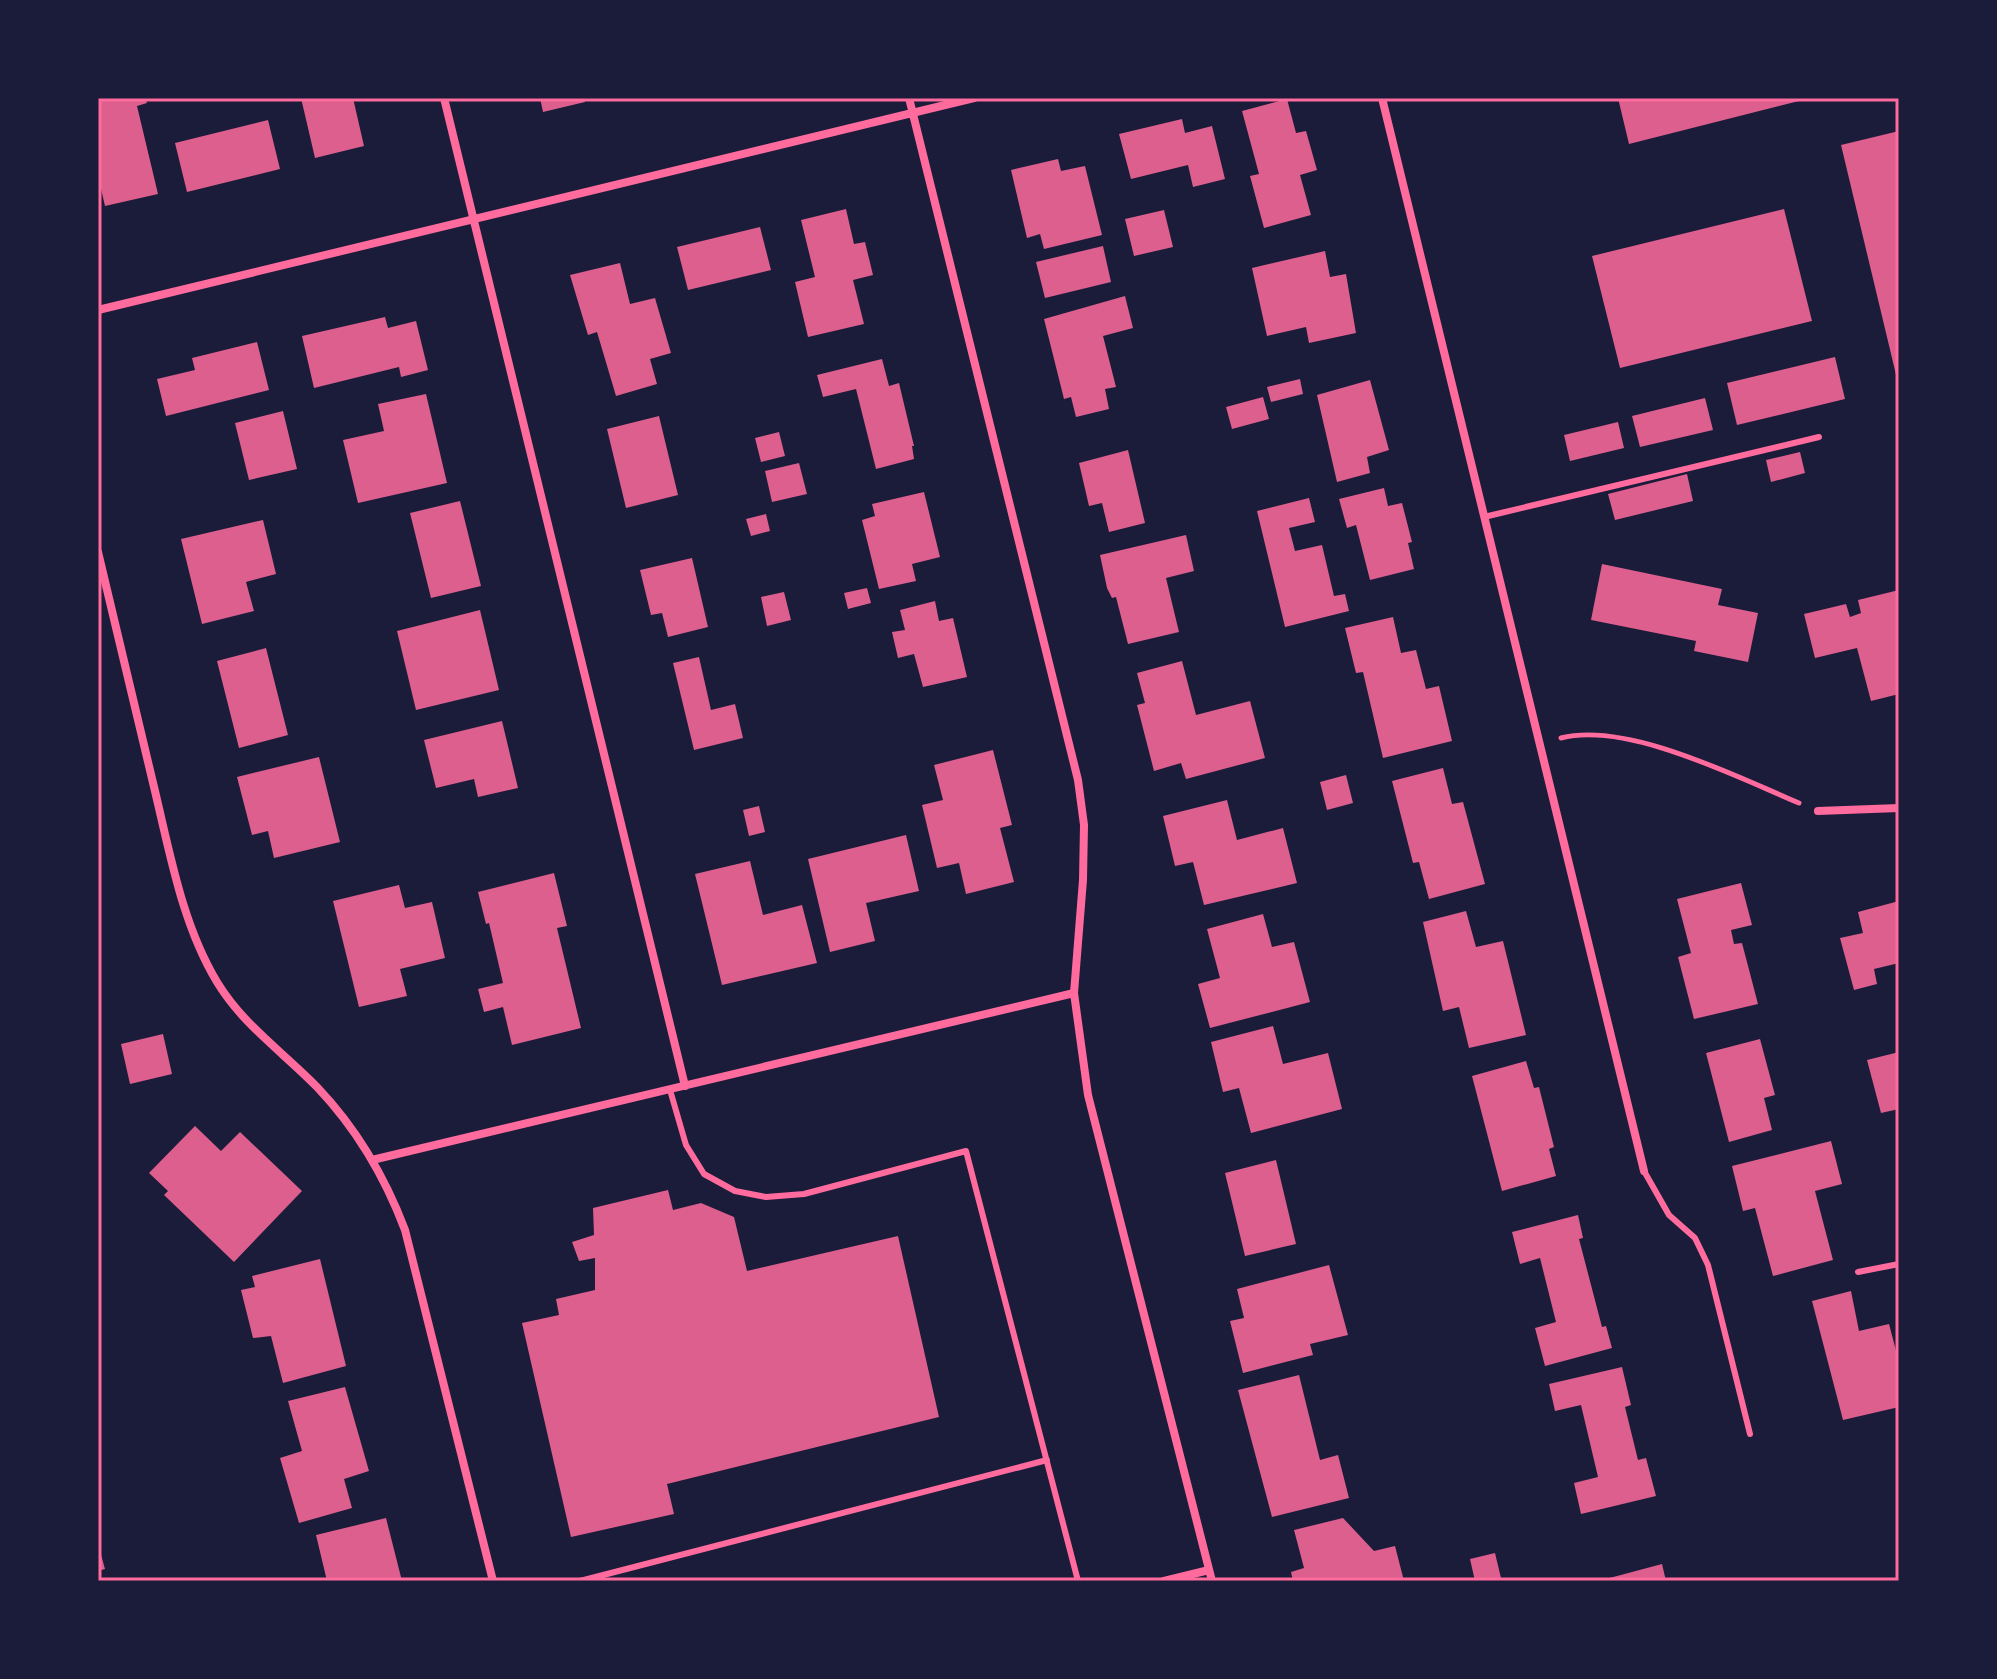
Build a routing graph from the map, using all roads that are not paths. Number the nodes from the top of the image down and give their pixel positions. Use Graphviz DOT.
graph roads {
  1 [pos="444,98"];
  2 [pos="909,98"];
  3 [pos="974,98"];
  4 [pos="1382,98"];
  5 [pos="913,113"];
  6 [pos="473,219"];
  7 [pos="98,310"];
  8 [pos="1819,437"];
  9 [pos="1484,517"];
  10 [pos="98,552"];
  11 [pos="1899,808"];
  12 [pos="1818,811"];
  13 [pos="1074,993"];
  14 [pos="685,1086"];
  15 [pos="670,1090"];
  16 [pos="372,1160"];
  17 [pos="1644,1171"];
  18 [pos="1899,1264"];
  19 [pos="1858,1272"];
  20 [pos="1750,1434"];
  21 [pos="1047,1460"];
  22 [pos="1209,1570"];
  23 [pos="493,1581"];
  24 [pos="580,1581"];
  25 [pos="1078,1581"];
  26 [pos="1164,1581"];
  27 [pos="1212,1581"];
  1 -- 6 [label="street"];
  2 -- 5 [label="street"];
  3 -- 5 [label="street"];
  4 -- 9 [label="street"];
  5 -- 6 [label="street"];
  5 -- 13 [label="street"];
  6 -- 7 [label="street"];
  6 -- 14 [label="street"];
  8 -- 9 [label="lane"];
  9 -- 17 [label="street"];
  10 -- 16 [label="street"];
  11 -- 12 [label="street"];
  13 -- 14 [label="street"];
  13 -- 22 [label="street"];
  14 -- 15 [label="street"];
  15 -- 16 [label="street"];
  15 -- 21 [label="lane"];
  16 -- 23 [label="street"];
  17 -- 20 [label="lane"];
  18 -- 19 [label="lane"];
  21 -- 24 [label="lane"];
  21 -- 25 [label="lane"];
  22 -- 26 [label="street"];
  22 -- 27 [label="street"];
}
